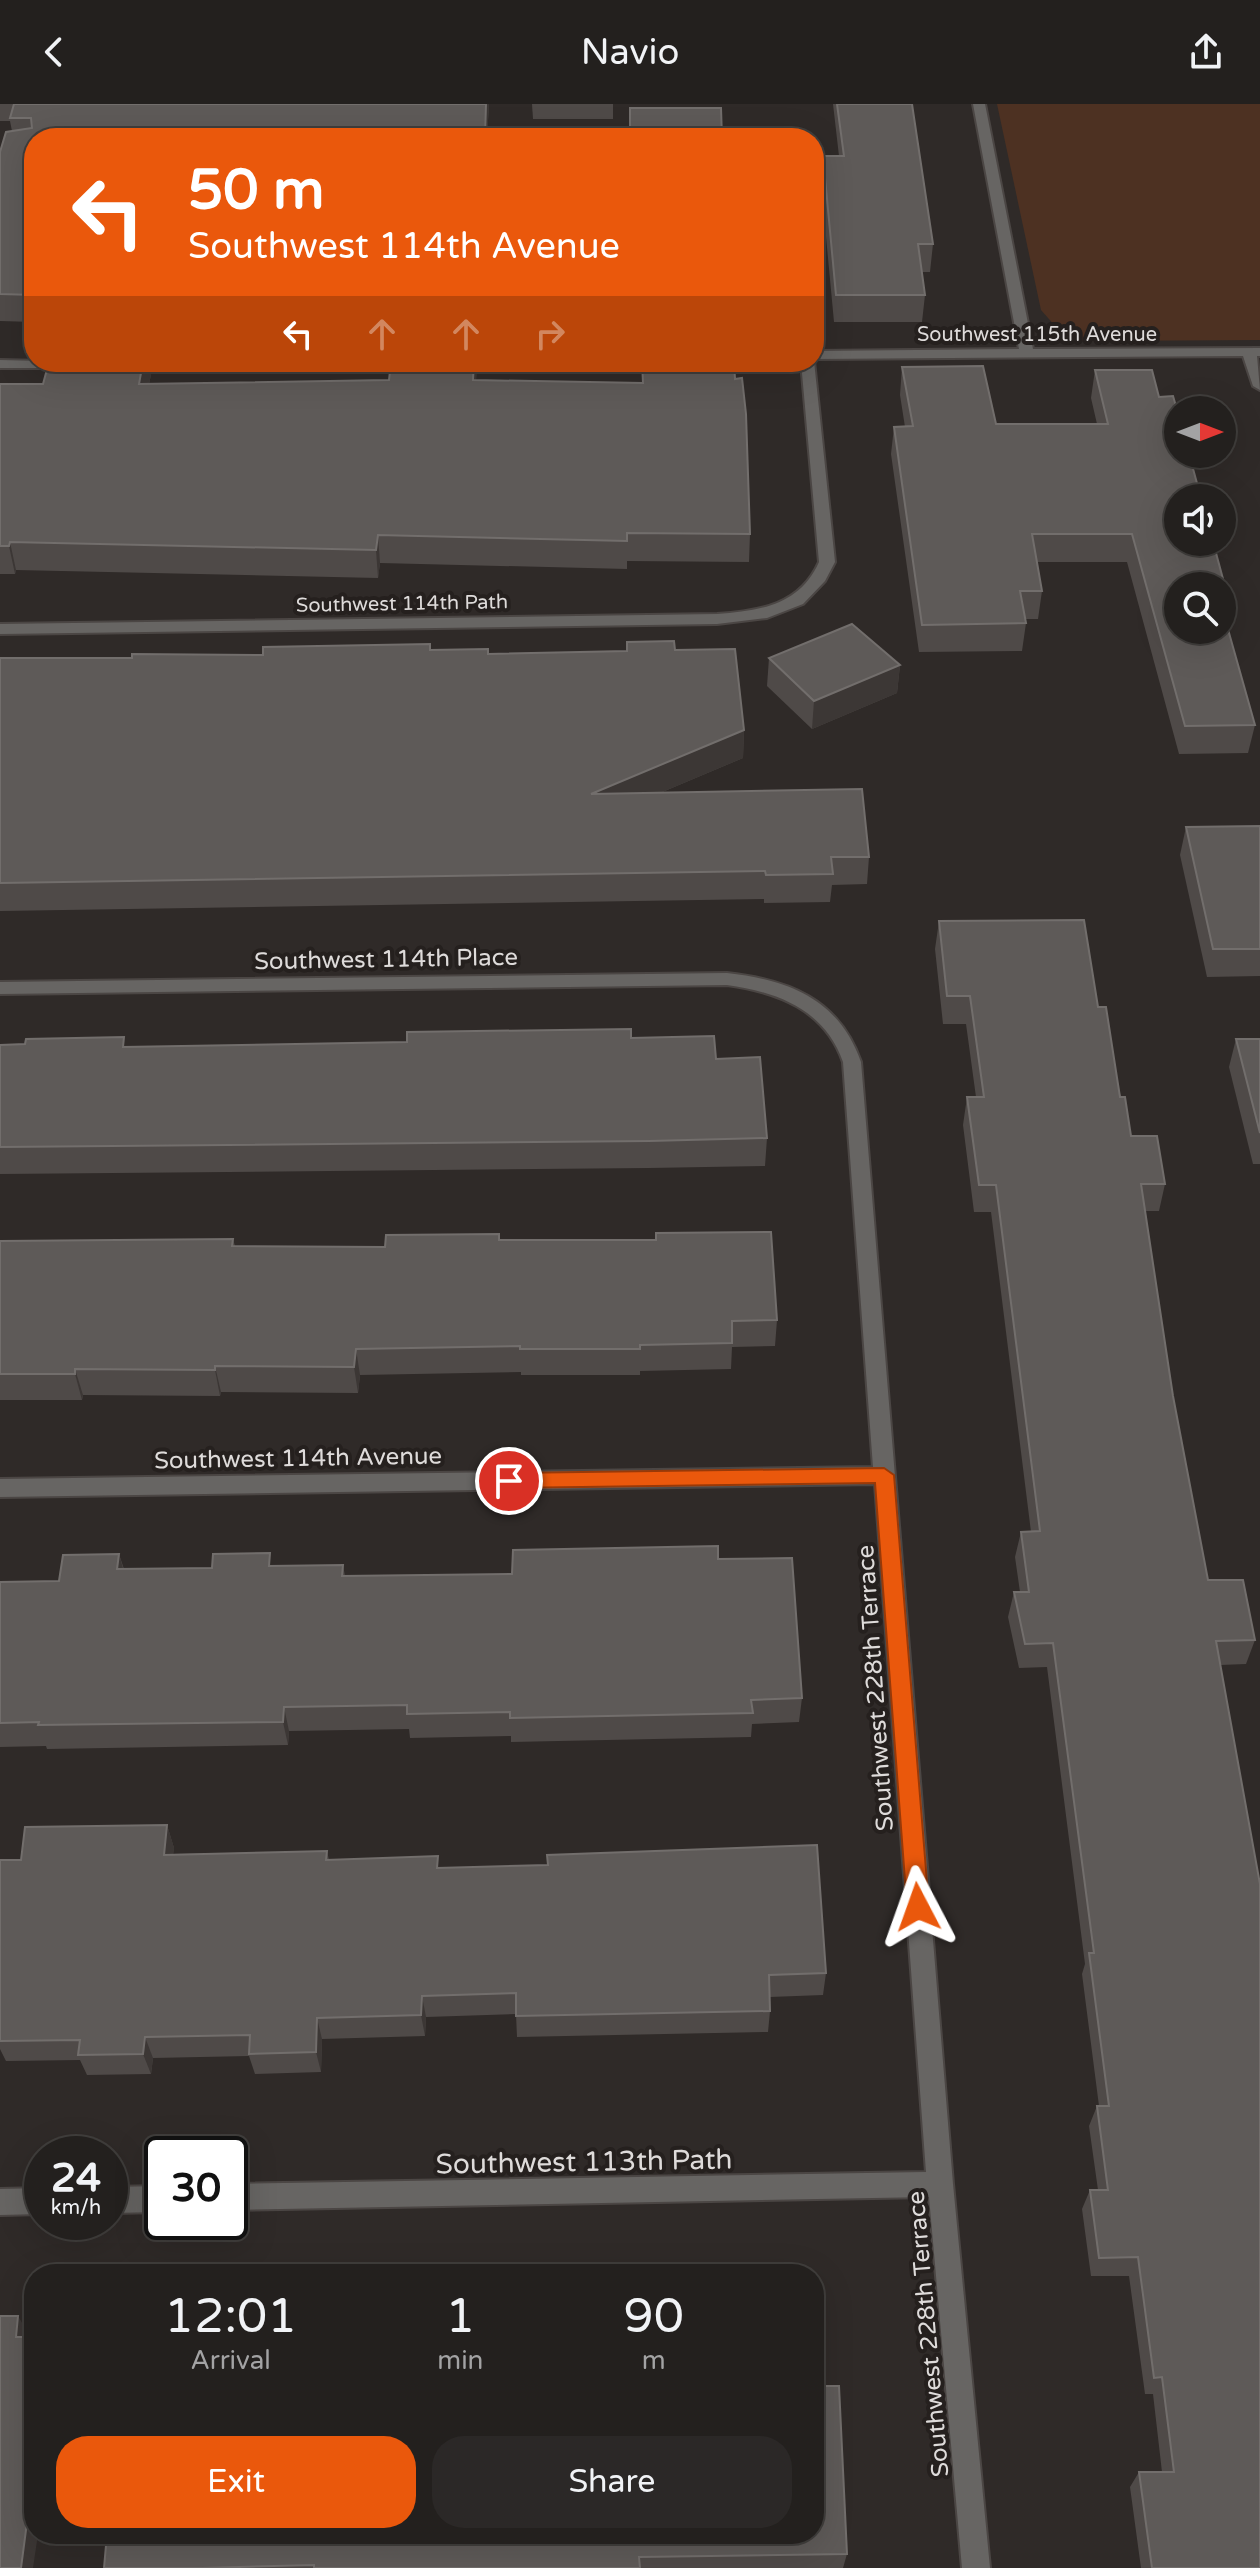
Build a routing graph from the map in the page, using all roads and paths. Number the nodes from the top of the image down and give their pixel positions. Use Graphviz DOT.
graph roads {
  1 [pos="979,104"];
  2 [pos="1255,352"];
  3 [pos="1027,354"];
  4 [pos="824,355"];
  5 [pos="0,364"];
  6 [pos="24,364"];
  7 [pos="809,372"];
  8 [pos="1260,386"];
  9 [pos="0,629"];
  10 [pos="772,987"];
  11 [pos="0,988"];
  12 [pos="884,1475"];
  13 [pos="0,1488"];
  14 [pos="940,2184"];
  15 [pos="248,2197"];
  16 [pos="24,2201"];
  17 [pos="0,2202"];
  18 [pos="976,2568"];
  1 -- 3 [label="street"];
  2 -- 3 [label="street, Southwest 115th Avenue"];
  2 -- 8 [label="street"];
  3 -- 4 [label="street, Southwest 115th Avenue"];
  5 -- 6 [label="street"];
  7 -- 9 [label="street, Southwest 114th Path"];
  10 -- 11 [label="street, Southwest 114th Place"];
  10 -- 12 [label="street, Southwest 228th Terrace"];
  12 -- 13 [label="street, Southwest 114th Avenue"];
  12 -- 14 [label="street, Southwest 228th Terrace"];
  14 -- 15 [label="street, Southwest 113th Path"];
  14 -- 18 [label="street, Southwest 228th Terrace"];
  16 -- 17 [label="street"];
}
